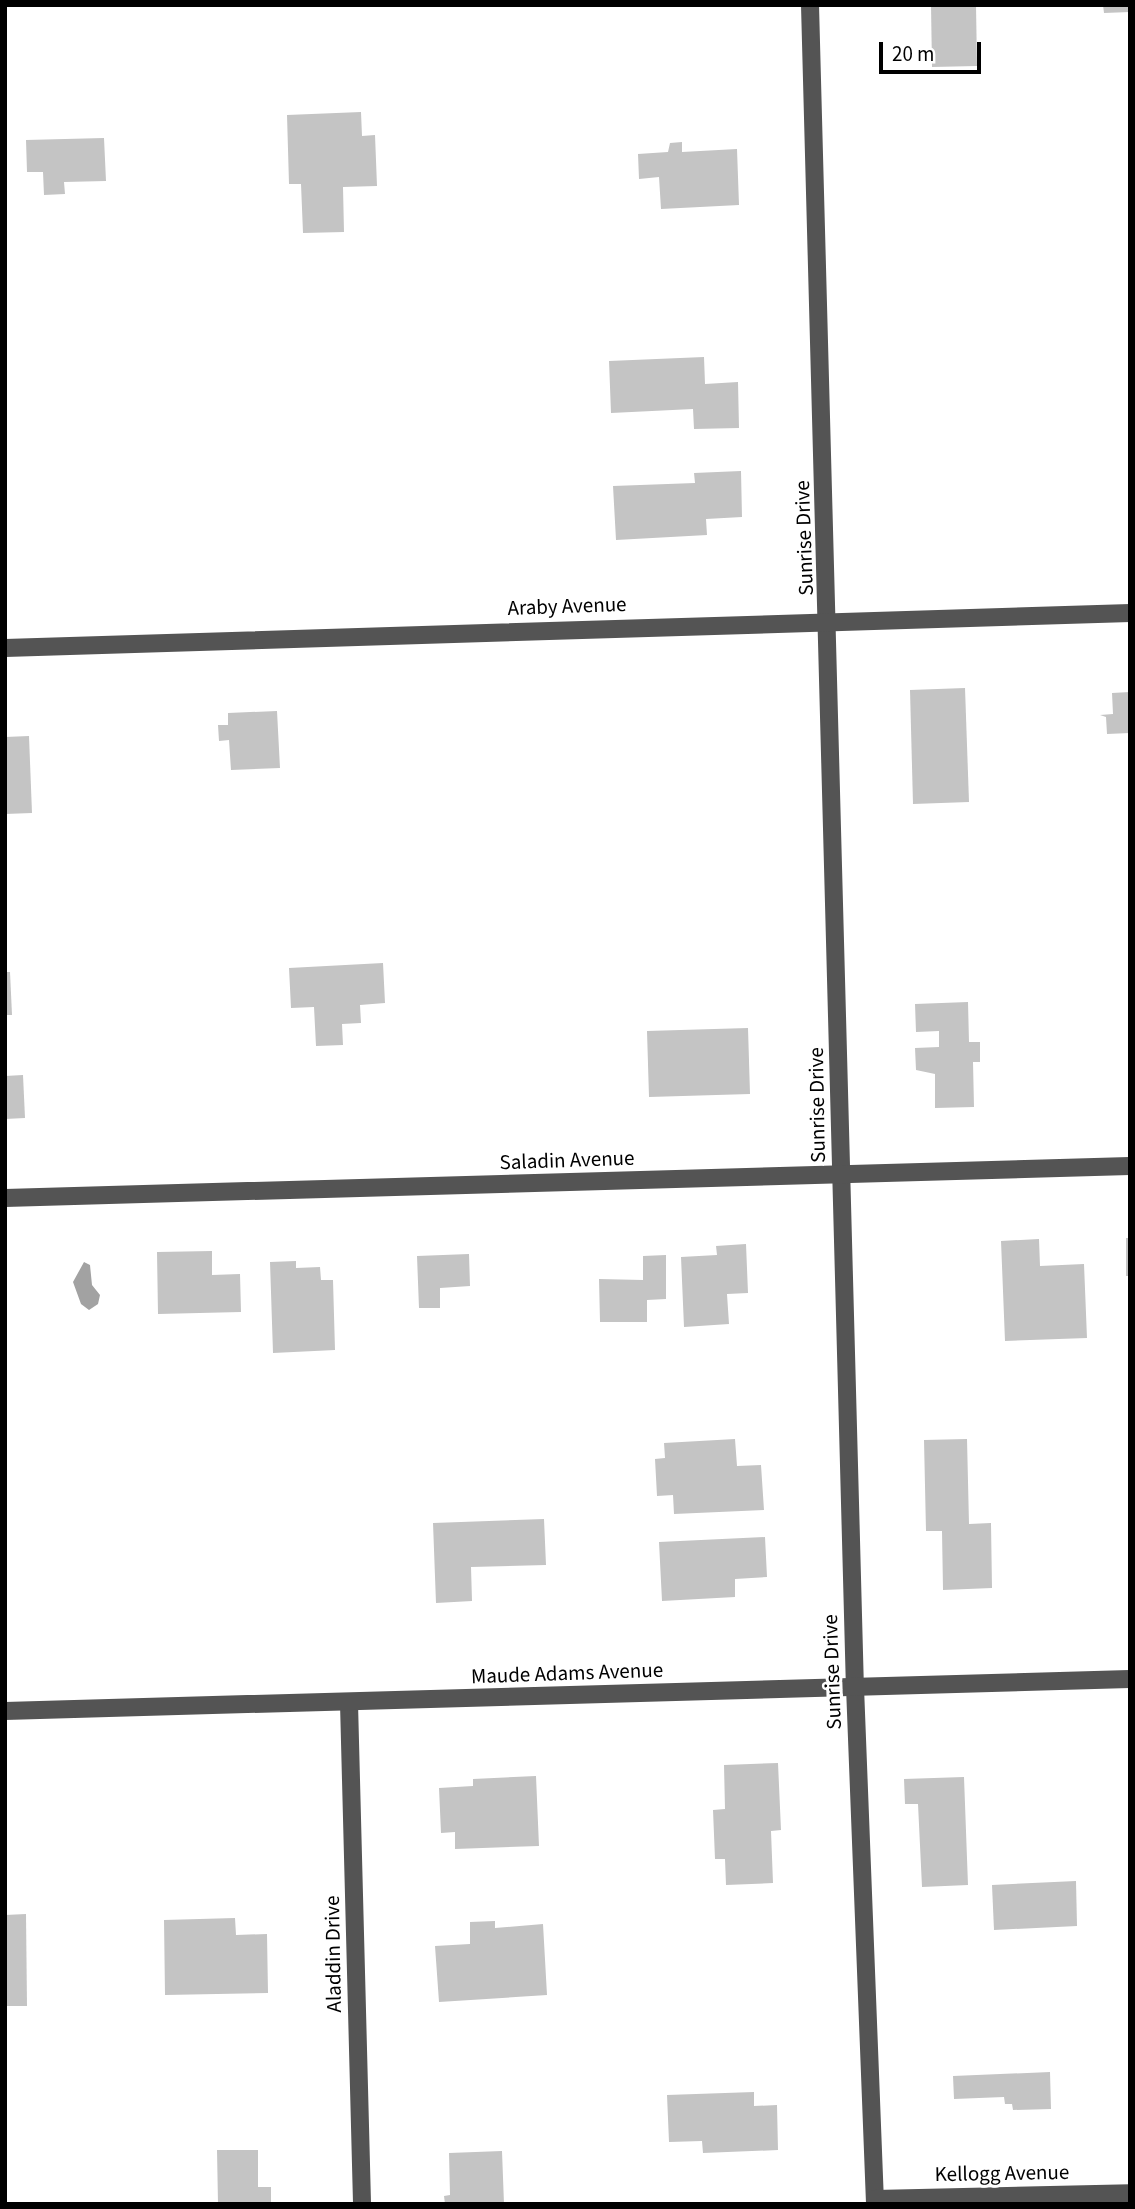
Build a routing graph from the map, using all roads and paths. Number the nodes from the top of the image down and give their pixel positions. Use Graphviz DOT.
graph roads {
  1 [pos="810,5"];
  2 [pos="1130,613"];
  3 [pos="829,620"];
  4 [pos="5,648"];
  5 [pos="1130,1166"];
  6 [pos="842,1175"];
  7 [pos="5,1198"];
  8 [pos="1130,1679"];
  9 [pos="855,1686"];
  10 [pos="349,1703"];
  11 [pos="5,1711"];
  12 [pos="1130,2193"];
  13 [pos="875,2202"];
  14 [pos="362,2204"];
  1 -- 3 [label="street, Sunrise Drive"];
  2 -- 3 [label="street, Araby Avenue"];
  3 -- 4 [label="street, Araby Avenue"];
  3 -- 6 [label="street, Sunrise Drive"];
  5 -- 6 [label="street, Saladin Avenue"];
  6 -- 7 [label="street, Saladin Avenue"];
  6 -- 9 [label="street, Sunrise Drive"];
  8 -- 9 [label="street, Maude Adams Avenue"];
  9 -- 10 [label="street, Maude Adams Avenue"];
  9 -- 13 [label="street, Sunrise Drive"];
  10 -- 11 [label="street, Maude Adams Avenue"];
  10 -- 14 [label="street, Aladdin Drive"];
  12 -- 13 [label="street, Kellogg Avenue"];
}
